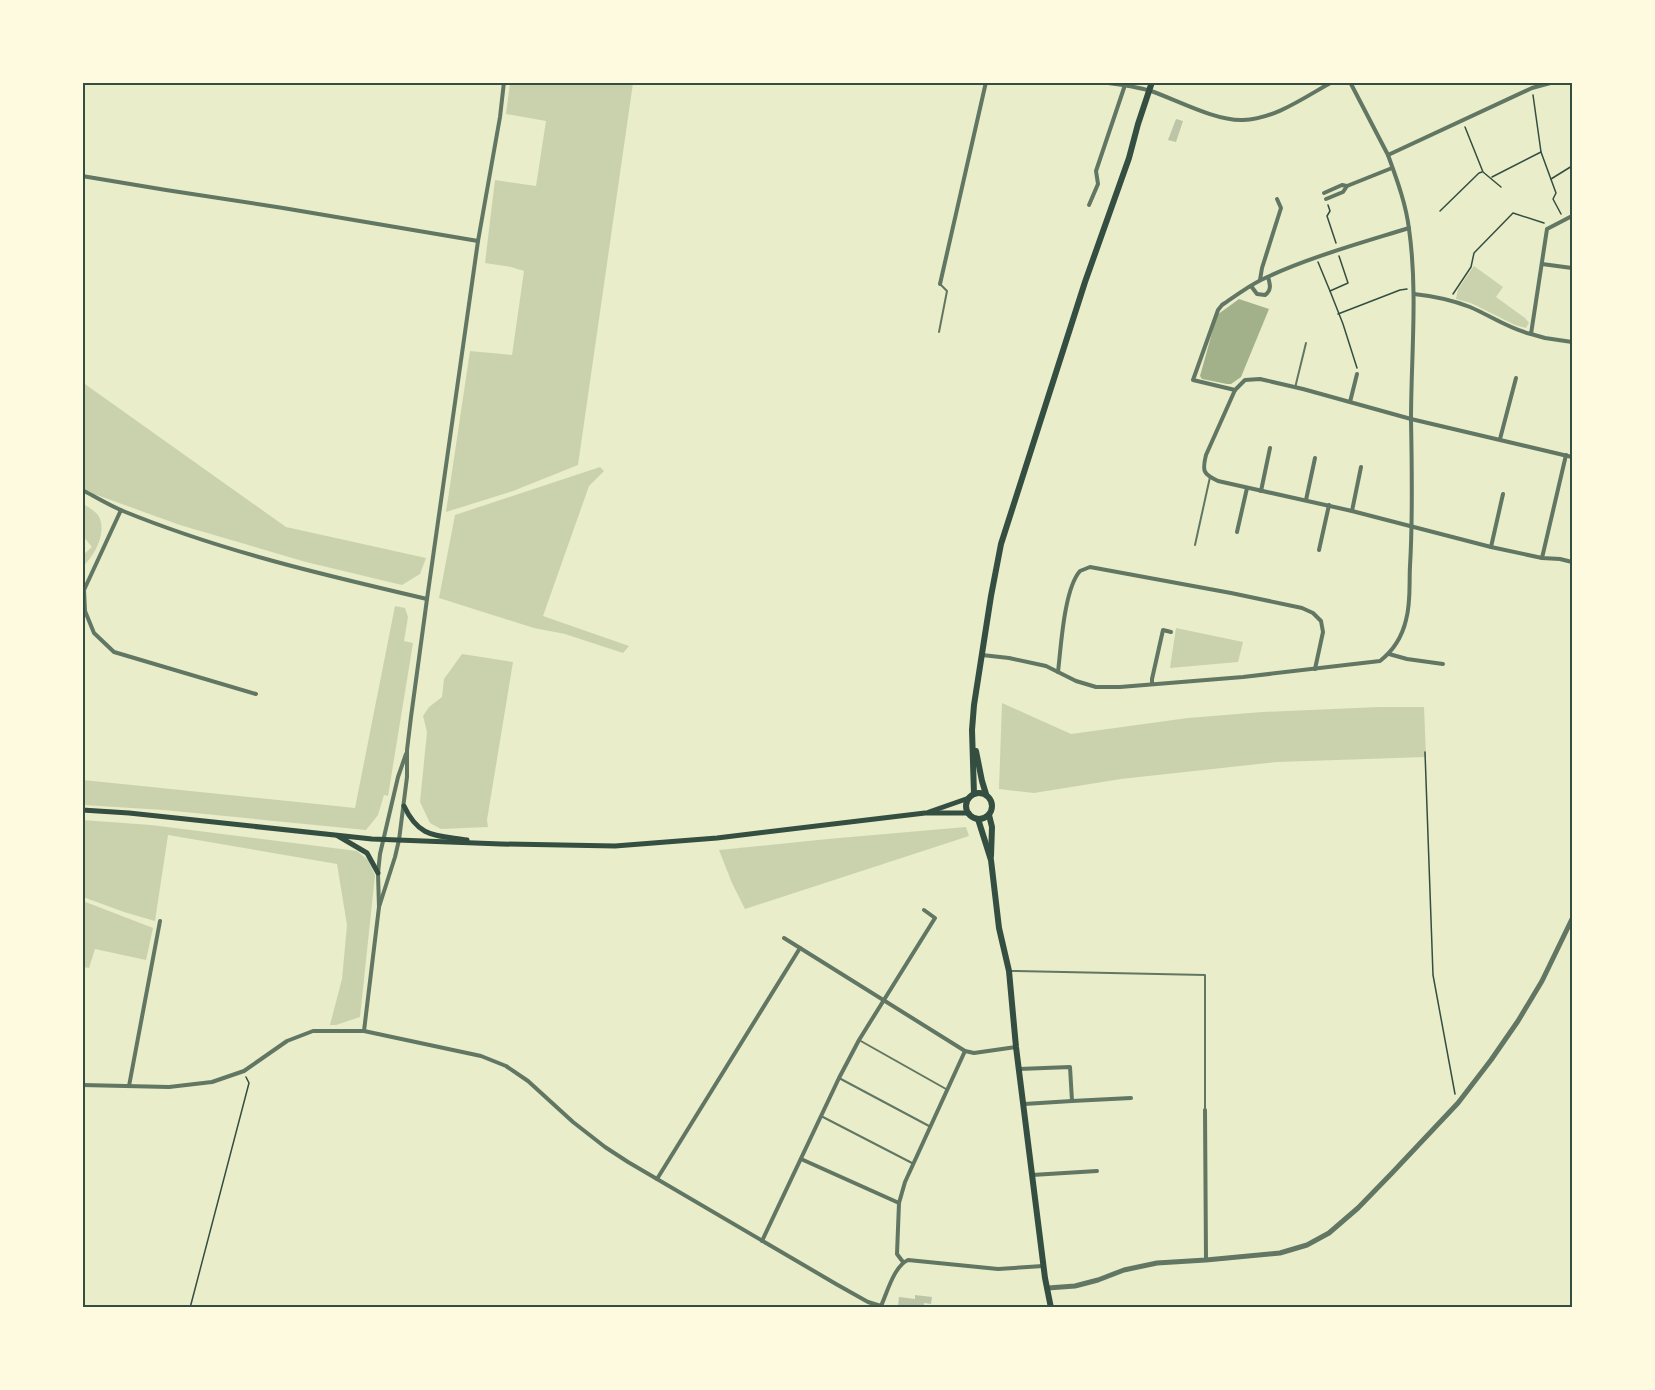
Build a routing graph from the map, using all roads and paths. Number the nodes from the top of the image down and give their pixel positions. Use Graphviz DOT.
graph roads {
  1 [pos="504,82"];
  2 [pos="986,82"];
  3 [pos="1101,82"];
  4 [pos="1152,82"];
  5 [pos="1332,82"];
  6 [pos="1350,82"];
  7 [pos="1554,82"];
  8 [pos="1126,84"];
  9 [pos="1532,88"];
  10 [pos="1149,90"];
  11 [pos="1462,120"];
  12 [pos="1541,152"];
  13 [pos="1388,155"];
  14 [pos="1572,166"];
  15 [pos="1392,168"];
  16 [pos="1483,171"];
  17 [pos="82,176"];
  18 [pos="1491,178"];
  19 [pos="1550,180"];
  20 [pos="1347,186"];
  21 [pos="1501,187"];
  22 [pos="1324,193"];
  23 [pos="1277,199"];
  24 [pos="1326,199"];
  25 [pos="1089,205"];
  26 [pos="1440,211"];
  27 [pos="1572,216"];
  28 [pos="1564,220"];
  29 [pos="1556,225"];
  30 [pos="1409,228"];
  31 [pos="478,242"];
  32 [pos="1339,251"];
  33 [pos="1317,258"];
  34 [pos="1542,264"];
  35 [pos="1572,268"];
  36 [pos="1268,277"];
  37 [pos="1260,280"];
  38 [pos="940,284"];
  39 [pos="1251,286"];
  40 [pos="1414,288"];
  41 [pos="1330,291"];
  42 [pos="1414,294"];
  43 [pos="1449,300"];
  44 [pos="1338,314"];
  45 [pos="939,332"];
  46 [pos="1531,334"];
  47 [pos="1572,342"];
  48 [pos="1306,343"];
  49 [pos="1357,374"];
  50 [pos="1516,378"];
  51 [pos="1295,388"];
  52 [pos="1235,390"];
  53 [pos="1350,402"];
  54 [pos="1411,419"];
  55 [pos="1500,439"];
  56 [pos="1270,448"];
  57 [pos="1566,455"];
  58 [pos="1572,457"];
  59 [pos="1315,458"];
  60 [pos="1360,467"];
  61 [pos="1210,477"];
  62 [pos="1247,489"];
  63 [pos="82,490"];
  64 [pos="1261,491"];
  65 [pos="1503,494"];
  66 [pos="1306,500"];
  67 [pos="1329,505"];
  68 [pos="122,510"];
  69 [pos="1352,511"];
  70 [pos="1412,527"];
  71 [pos="1237,532"];
  72 [pos="1195,545"];
  73 [pos="1491,547"];
  74 [pos="1319,550"];
  75 [pos="1542,558"];
  76 [pos="1572,562"];
  77 [pos="427,599"];
  78 [pos="1171,632"];
  79 [pos="1389,654"];
  80 [pos="981,655"];
  81 [pos="1443,664"];
  82 [pos="1315,669"];
  83 [pos="1058,672"];
  84 [pos="1152,684"];
  85 [pos="256,694"];
  86 [pos="972,730"];
  87 [pos="407,750"];
  88 [pos="1425,752"];
  89 [pos="986,794"];
  90 [pos="971,796"];
  91 [pos="404,806"];
  92 [pos="82,810"];
  93 [pos="925,813"];
  94 [pos="969,813"];
  95 [pos="989,815"];
  96 [pos="978,819"];
  97 [pos="337,835"];
  98 [pos="383,839"];
  99 [pos="399,840"];
  100 [pos="501,844"];
  101 [pos="991,860"];
  102 [pos="378,873"];
  103 [pos="379,907"];
  104 [pos="924,910"];
  105 [pos="1572,919"];
  106 [pos="160,921"];
  107 [pos="784,938"];
  108 [pos="800,948"];
  109 [pos="1009,971"];
  110 [pos="884,999"];
  111 [pos="364,1031"];
  112 [pos="860,1040"];
  113 [pos="1016,1047"];
  114 [pos="965,1051"];
  115 [pos="1019,1069"];
  116 [pos="244,1071"];
  117 [pos="839,1078"];
  118 [pos="82,1085"];
  119 [pos="129,1086"];
  120 [pos="947,1090"];
  121 [pos="1131,1098"];
  122 [pos="1072,1101"];
  123 [pos="1458,1103"];
  124 [pos="1024,1104"];
  125 [pos="1205,1110"];
  126 [pos="821,1116"];
  127 [pos="930,1127"];
  128 [pos="801,1159"];
  129 [pos="913,1164"];
  130 [pos="1097,1171"];
  131 [pos="1032,1175"];
  132 [pos="657,1179"];
  133 [pos="899,1203"];
  134 [pos="762,1241"];
  135 [pos="1206,1260"];
  136 [pos="903,1262"];
  137 [pos="1044,1266"];
  138 [pos="1047,1288"];
  139 [pos="881,1307"];
  140 [pos="190,1308"];
  141 [pos="1050,1308"];
  1 -- 31 [label="street"];
  2 -- 38 [label="street"];
  3 -- 8 [label="street"];
  4 -- 10 [label="main road"];
  5 -- 10 [label="street"];
  6 -- 13 [label="street"];
  7 -- 9 [label="street"];
  8 -- 10 [label="street"];
  8 -- 25 [label="street"];
  9 -- 11 [label="street"];
  9 -- 12 [label="path"];
  10 -- 80 [label="main road"];
  11 -- 13 [label="street"];
  11 -- 16 [label="path"];
  12 -- 18 [label="path"];
  12 -- 19 [label="path"];
  13 -- 15 [label="street"];
  14 -- 19 [label="path"];
  15 -- 20 [label="street"];
  15 -- 30 [label="street"];
  16 -- 18 [label="path"];
  16 -- 26 [label="path"];
  17 -- 31 [label="street"];
  18 -- 21 [label="path"];
  19 -- 28 [label="path"];
  20 -- 22 [label="street"];
  20 -- 24 [label="street"];
  23 -- 37 [label="street"];
  24 -- 32 [label="path"];
  27 -- 28 [label="street"];
  28 -- 29 [label="street"];
  29 -- 34 [label="street"];
  29 -- 43 [label="path"];
  30 -- 32 [label="street"];
  30 -- 40 [label="street"];
  31 -- 77 [label="street"];
  32 -- 33 [label="street"];
  32 -- 41 [label="path"];
  33 -- 36 [label="street"];
  33 -- 41 [label="path"];
  34 -- 35 [label="street"];
  34 -- 46 [label="street"];
  36 -- 37 [label="street"];
  36 -- 39 [label="street"];
  37 -- 39 [label="street"];
  38 -- 45 [label="lane"];
  39 -- 52 [label="street"];
  40 -- 42 [label="street"];
  40 -- 44 [label="path"];
  41 -- 44 [label="path"];
  42 -- 43 [label="street"];
  42 -- 54 [label="street"];
  43 -- 46 [label="street"];
  44 -- 49 [label="path"];
  46 -- 47 [label="street"];
  48 -- 51 [label="lane"];
  49 -- 53 [label="street"];
  50 -- 55 [label="street"];
  51 -- 52 [label="street"];
  51 -- 53 [label="street"];
  52 -- 61 [label="street"];
  53 -- 54 [label="street"];
  54 -- 55 [label="street"];
  54 -- 70 [label="street"];
  55 -- 57 [label="street"];
  56 -- 64 [label="street"];
  57 -- 58 [label="street"];
  57 -- 75 [label="street"];
  59 -- 66 [label="street"];
  60 -- 69 [label="street"];
  61 -- 62 [label="street"];
  61 -- 72 [label="lane"];
  62 -- 64 [label="street"];
  62 -- 71 [label="street"];
  63 -- 68 [label="street"];
  64 -- 66 [label="street"];
  65 -- 73 [label="street"];
  66 -- 67 [label="street"];
  67 -- 69 [label="street"];
  67 -- 74 [label="street"];
  68 -- 77 [label="street"];
  68 -- 85 [label="street"];
  69 -- 70 [label="street"];
  70 -- 73 [label="street"];
  70 -- 79 [label="street"];
  73 -- 75 [label="street"];
  75 -- 76 [label="street"];
  77 -- 87 [label="street"];
  78 -- 84 [label="street"];
  79 -- 81 [label="street"];
  79 -- 82 [label="street"];
  80 -- 83 [label="street"];
  80 -- 86 [label="main road"];
  82 -- 83 [label="street"];
  82 -- 84 [label="street"];
  83 -- 84 [label="street"];
  86 -- 89 [label="main road"];
  86 -- 90 [label="main road"];
  87 -- 91 [label="street"];
  87 -- 98 [label="street"];
  88 -- 123 [label="path"];
  89 -- 90 [label="main road"];
  89 -- 95 [label="main road"];
  90 -- 93 [label="main road"];
  90 -- 94 [label="main road"];
  91 -- 99 [label="street"];
  91 -- 100 [label="main road"];
  92 -- 97 [label="main road"];
  93 -- 94 [label="main road"];
  93 -- 100 [label="main road"];
  94 -- 96 [label="main road"];
  95 -- 96 [label="main road"];
  95 -- 101 [label="main road"];
  96 -- 101 [label="main road"];
  97 -- 98 [label="main road"];
  97 -- 102 [label="main road"];
  98 -- 99 [label="main road"];
  98 -- 102 [label="street"];
  99 -- 100 [label="main road"];
  99 -- 103 [label="street"];
  101 -- 109 [label="main road"];
  102 -- 103 [label="street"];
  103 -- 111 [label="street"];
  104 -- 110 [label="street"];
  105 -- 123 [label="street"];
  106 -- 119 [label="street"];
  107 -- 108 [label="street"];
  108 -- 110 [label="street"];
  108 -- 132 [label="street"];
  109 -- 113 [label="main road"];
  109 -- 125 [label="lane"];
  110 -- 112 [label="street"];
  110 -- 114 [label="street"];
  111 -- 116 [label="street"];
  111 -- 132 [label="street"];
  112 -- 117 [label="street"];
  112 -- 120 [label="lane"];
  113 -- 114 [label="street"];
  113 -- 115 [label="main road"];
  114 -- 120 [label="street"];
  115 -- 122 [label="street"];
  115 -- 124 [label="main road"];
  116 -- 119 [label="street"];
  116 -- 140 [label="path"];
  117 -- 126 [label="street"];
  117 -- 127 [label="lane"];
  118 -- 119 [label="street"];
  120 -- 127 [label="street"];
  121 -- 122 [label="street"];
  122 -- 124 [label="street"];
  123 -- 135 [label="street"];
  124 -- 131 [label="main road"];
  125 -- 135 [label="street"];
  126 -- 128 [label="street"];
  126 -- 129 [label="lane"];
  127 -- 129 [label="street"];
  128 -- 133 [label="street"];
  128 -- 134 [label="street"];
  129 -- 133 [label="street"];
  130 -- 131 [label="street"];
  131 -- 137 [label="main road"];
  132 -- 134 [label="street"];
  133 -- 136 [label="street"];
  134 -- 139 [label="street"];
  135 -- 138 [label="street"];
  136 -- 137 [label="street"];
  136 -- 139 [label="street"];
  137 -- 138 [label="main road"];
  138 -- 141 [label="main road"];
}
